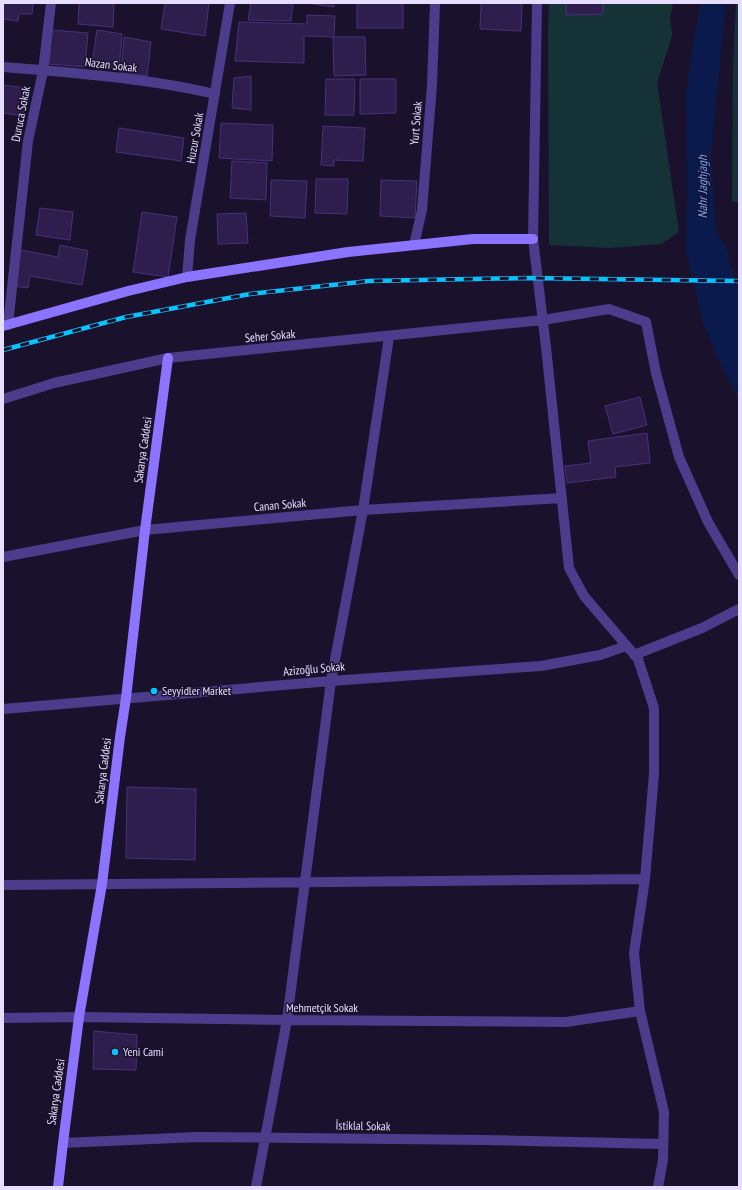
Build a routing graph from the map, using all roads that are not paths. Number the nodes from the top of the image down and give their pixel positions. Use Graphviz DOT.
graph roads {
  1 [pos="51,3"];
  2 [pos="230,3"];
  3 [pos="435,3"];
  4 [pos="537,3"];
  5 [pos="3,67"];
  6 [pos="43,71"];
  7 [pos="215,94"];
  8 [pos="533,239"];
  9 [pos="414,245"];
  10 [pos="187,277"];
  11 [pos="543,320"];
  12 [pos="5,326"];
  13 [pos="389,337"];
  14 [pos="168,358"];
  15 [pos="3,399"];
  16 [pos="562,498"];
  17 [pos="363,510"];
  18 [pos="145,530"];
  19 [pos="3,557"];
  20 [pos="739,575"];
  21 [pos="739,608"];
  22 [pos="626,646"];
  23 [pos="634,654"];
  24 [pos="331,681"];
  25 [pos="126,698"];
  26 [pos="3,709"];
  27 [pos="645,879"];
  28 [pos="306,882"];
  29 [pos="102,884"];
  30 [pos="3,885"];
  31 [pos="640,1011"];
  32 [pos="79,1017"];
  33 [pos="3,1018"];
  34 [pos="287,1020"];
  35 [pos="265,1138"];
  36 [pos="63,1143"];
  37 [pos="663,1144"];
  38 [pos="58,1187"];
  39 [pos="256,1187"];
  40 [pos="658,1187"];
  1 -- 6 [label="street, Duruca Sokak"];
  2 -- 7 [label="street, Huzur Sokak"];
  3 -- 9 [label="street, Yurt Sokak"];
  4 -- 8 [label="street"];
  5 -- 6 [label="street, Nazan Sokak"];
  6 -- 7 [label="street, Nazan Sokak"];
  6 -- 12 [label="street, Duruca Sokak"];
  7 -- 10 [label="street, Huzur Sokak"];
  8 -- 9 [label="street"];
  8 -- 11 [label="street"];
  9 -- 10 [label="street"];
  10 -- 12 [label="street"];
  11 -- 13 [label="street, Seher Sokak"];
  11 -- 16 [label="street"];
  11 -- 20 [label="street, Seher Sokak"];
  13 -- 14 [label="street, Seher Sokak"];
  13 -- 17 [label="street"];
  14 -- 15 [label="street, Seher Sokak"];
  14 -- 18 [label="street, Sakarya Caddesi"];
  16 -- 17 [label="street, Canan Sokak"];
  16 -- 22 [label="street"];
  17 -- 18 [label="street, Canan Sokak"];
  17 -- 24 [label="street"];
  18 -- 19 [label="street, Canan Sokak"];
  18 -- 25 [label="street, Sakarya Caddesi"];
  21 -- 23 [label="street"];
  22 -- 23 [label="street"];
  22 -- 24 [label="street, Azizoğlu Sokak"];
  23 -- 27 [label="street"];
  24 -- 25 [label="street, Azizoğlu Sokak"];
  24 -- 28 [label="street"];
  25 -- 26 [label="street, Azizoğlu Sokak"];
  25 -- 29 [label="street, Sakarya Caddesi"];
  27 -- 28 [label="street"];
  27 -- 31 [label="street"];
  28 -- 29 [label="street"];
  28 -- 34 [label="street"];
  29 -- 30 [label="street"];
  29 -- 32 [label="street, Sakarya Caddesi"];
  31 -- 34 [label="street, Mehmetçik Sokak"];
  31 -- 37 [label="street"];
  32 -- 33 [label="street, Mehmetçik Sokak"];
  32 -- 34 [label="street, Mehmetçik Sokak"];
  32 -- 36 [label="street, Sakarya Caddesi"];
  34 -- 35 [label="street"];
  35 -- 36 [label="street, İstiklal Sokak"];
  35 -- 37 [label="street, İstiklal Sokak"];
  35 -- 39 [label="street"];
  36 -- 38 [label="street, Sakarya Caddesi"];
  37 -- 40 [label="street"];
}
